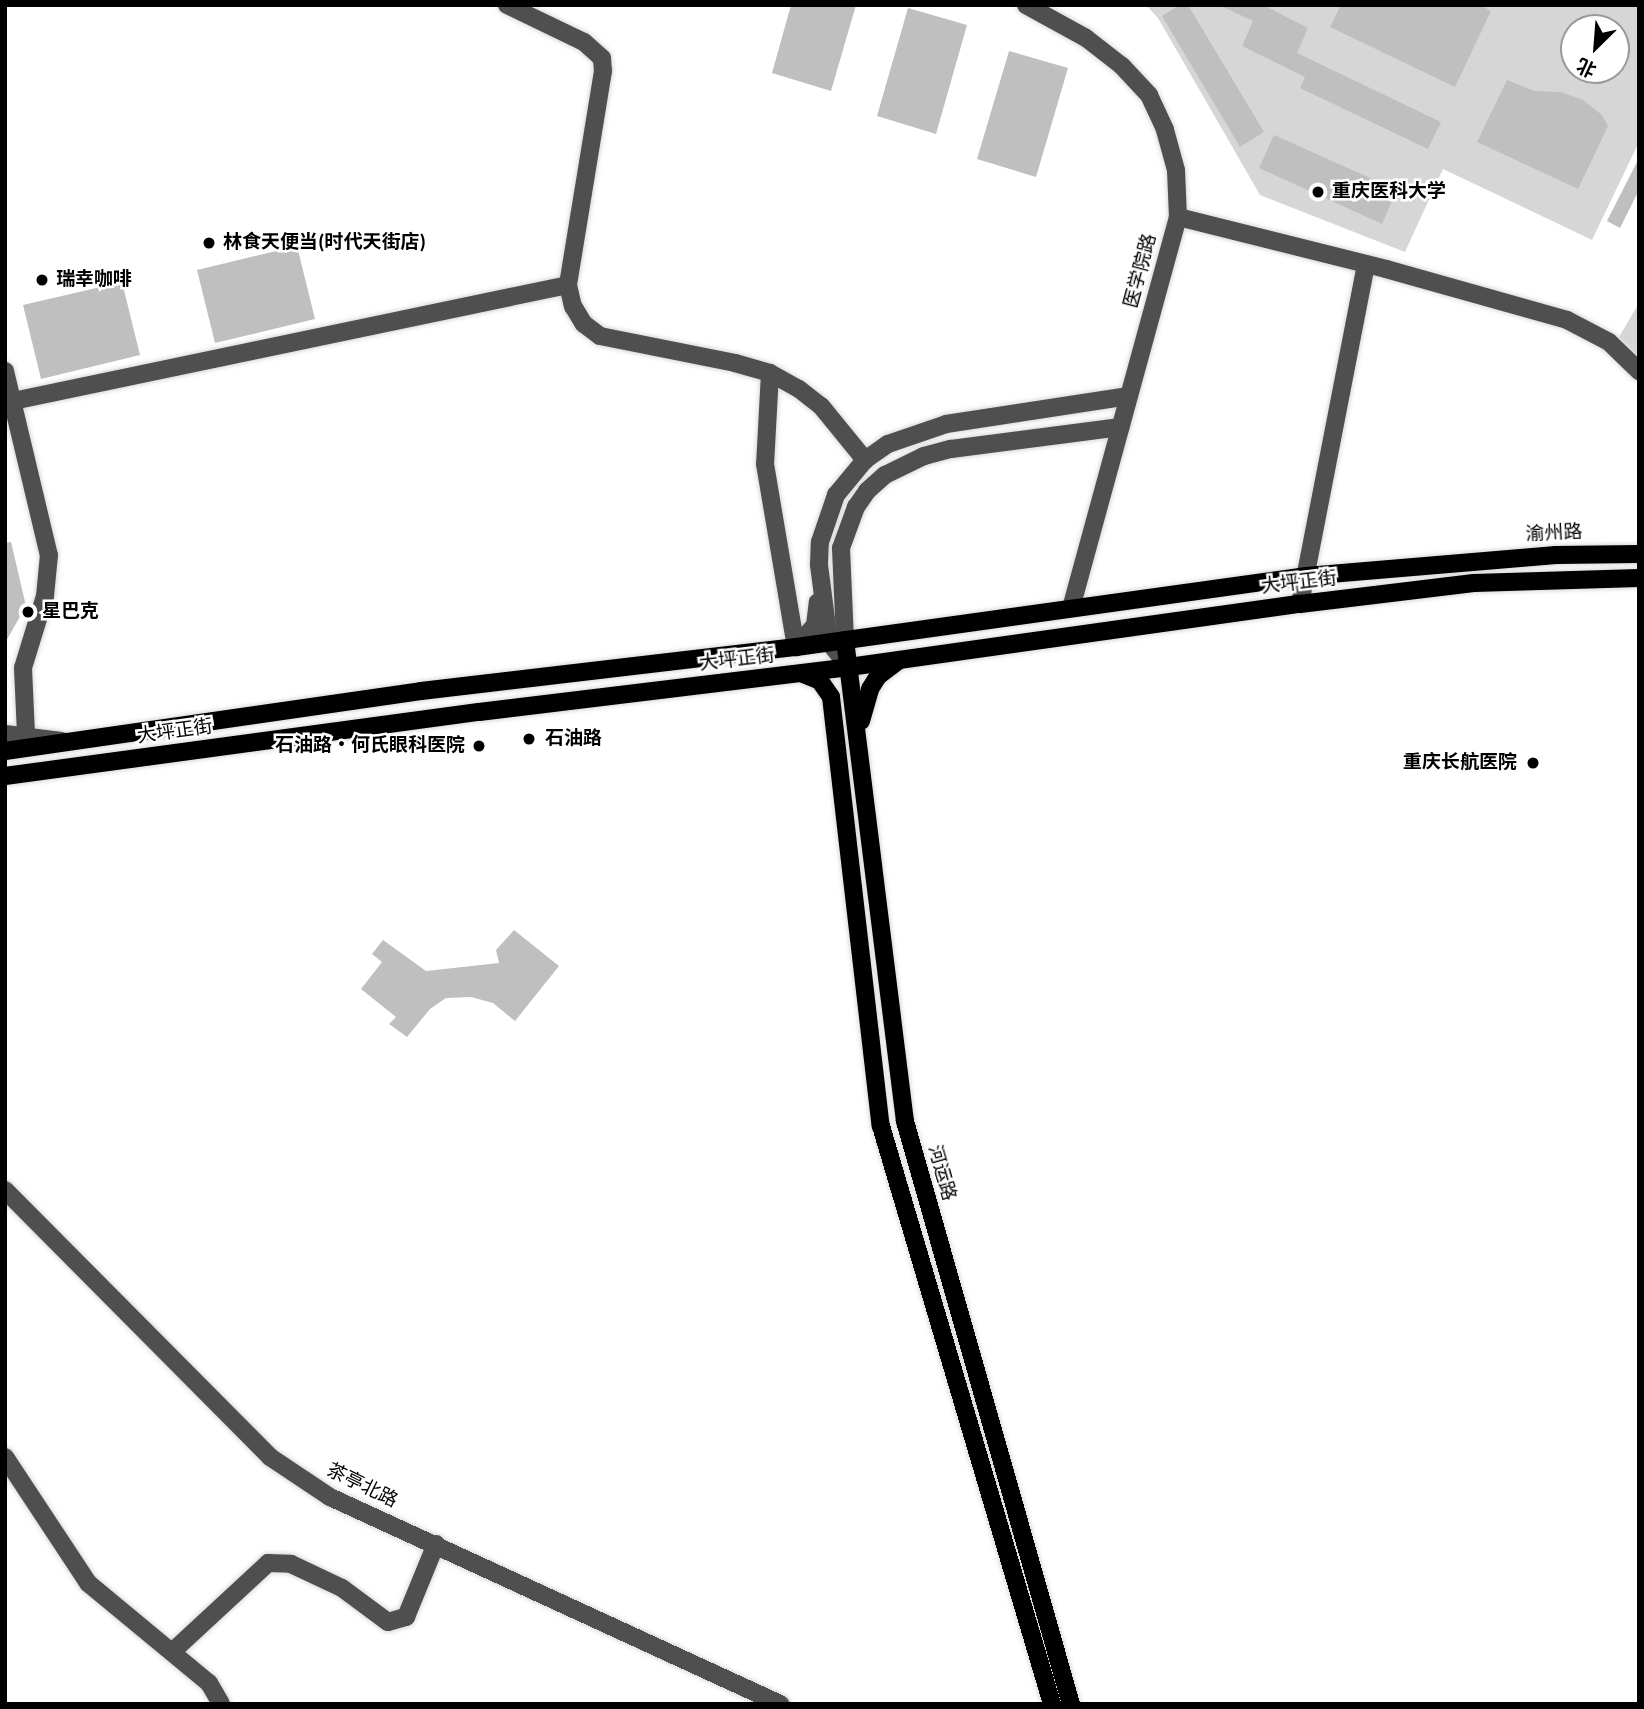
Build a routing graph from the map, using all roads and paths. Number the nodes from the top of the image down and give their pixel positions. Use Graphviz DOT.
graph roads {
  1 [pos="507,5"];
  2 [pos="1026,5"];
  3 [pos="1178,217"];
  4 [pos="1366,264"];
  5 [pos="568,285"];
  6 [pos="5,371"];
  7 [pos="1639,371"];
  8 [pos="770,373"];
  9 [pos="1129,396"];
  10 [pos="13,401"];
  11 [pos="1121,427"];
  12 [pos="865,460"];
  13 [pos="1639,554"];
  14 [pos="1472,560"];
  15 [pos="819,565"];
  16 [pos="1306,576"];
  17 [pos="1639,578"];
  18 [pos="1300,604"];
  19 [pos="1072,607"];
  20 [pos="837,641"];
  21 [pos="796,647"];
  22 [pos="900,660"];
  23 [pos="849,667"];
  24 [pos="799,674"];
  25 [pos="5,734"];
  26 [pos="26,734"];
  27 [pos="858,738"];
  28 [pos="72,743"];
  29 [pos="5,751"];
  30 [pos="5,776"];
  31 [pos="5,1190"];
  32 [pos="5,1457"];
  33 [pos="436,1544"];
  34 [pos="172,1652"];
  35 [pos="221,1704"];
  36 [pos="781,1704"];
  37 [pos="1052,1704"];
  38 [pos="1071,1704"];
  1 -- 5 [label="street"];
  2 -- 3 [label="street, 医学院路"];
  3 -- 4 [label="street"];
  3 -- 9 [label="street, 医学院路"];
  4 -- 7 [label="street"];
  4 -- 16 [label="street"];
  5 -- 8 [label="street"];
  5 -- 10 [label="street"];
  6 -- 10 [label="street"];
  8 -- 12 [label="street"];
  8 -- 21 [label="street"];
  9 -- 11 [label="street, 医学院路"];
  9 -- 12 [label="street"];
  10 -- 26 [label="street"];
  11 -- 19 [label="street, 医学院路"];
  11 -- 20 [label="street"];
  12 -- 15 [label="street"];
  13 -- 14 [label="main road, 渝州路"];
  14 -- 16 [label="main road, 大坪正街"];
  15 -- 20 [label="street"];
  15 -- 21 [label="street"];
  16 -- 18 [label="street"];
  16 -- 19 [label="main road, 大坪正街"];
  17 -- 18 [label="main road, 大坪正街"];
  18 -- 22 [label="main road, 大坪正街"];
  19 -- 20 [label="main road, 大坪正街"];
  20 -- 21 [label="main road, 大坪正街"];
  20 -- 23 [label="main road, 河运路"];
  21 -- 28 [label="main road, 大坪正街"];
  22 -- 23 [label="main road, 大坪正街"];
  22 -- 27 [label="main road"];
  23 -- 24 [label="main road, 大坪正街"];
  23 -- 27 [label="main road, 河运路"];
  24 -- 30 [label="main road, 大坪正街"];
  24 -- 37 [label="main road"];
  25 -- 26 [label="street"];
  26 -- 28 [label="street"];
  27 -- 38 [label="main road, 河运路"];
  28 -- 29 [label="main road, 大坪正街"];
  31 -- 33 [label="street, 茶亭北路"];
  32 -- 34 [label="street"];
  33 -- 34 [label="street"];
  33 -- 36 [label="street, 茶亭北路"];
  34 -- 35 [label="street"];
}
